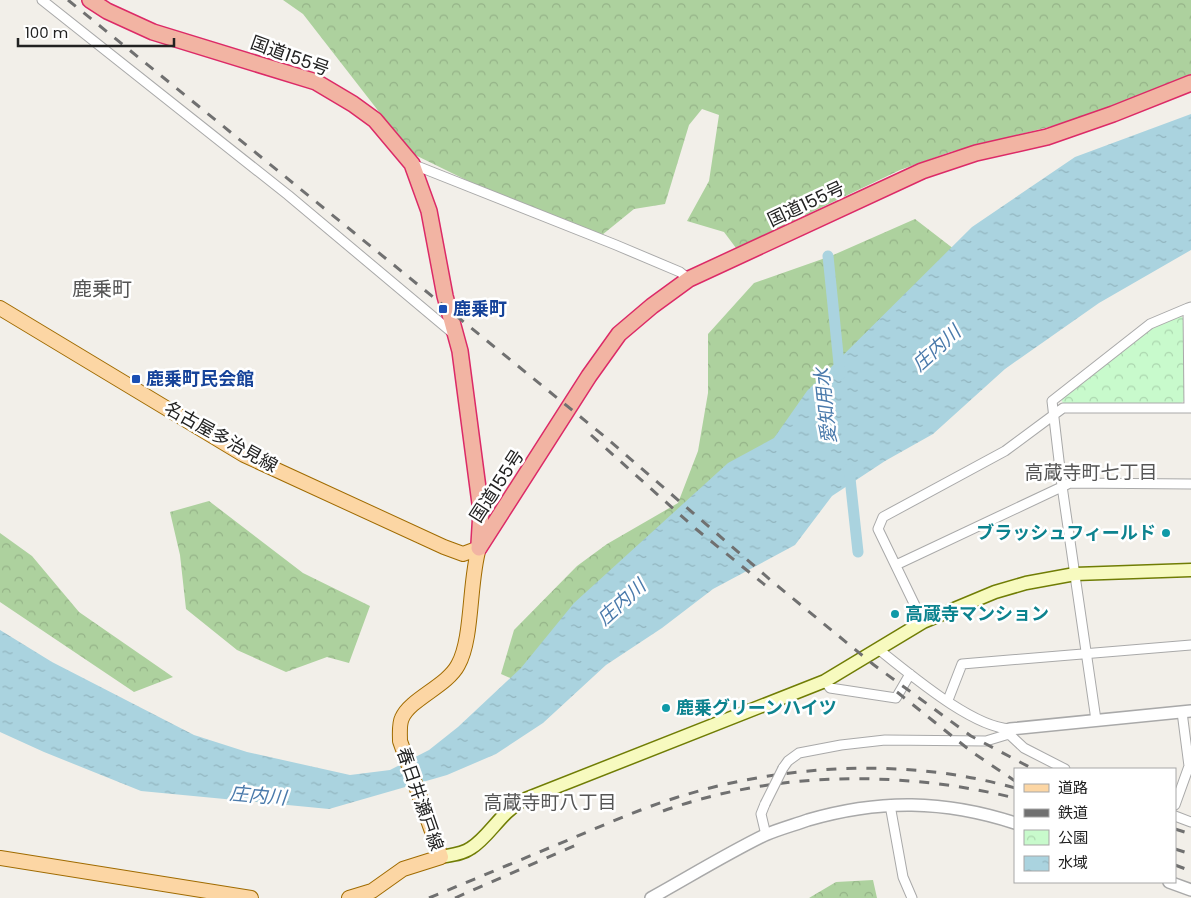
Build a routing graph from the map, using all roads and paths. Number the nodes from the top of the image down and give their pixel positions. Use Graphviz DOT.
graph roads {
  1 [pos="42,0"];
  2 [pos="90,0"];
  3 [pos="1191,83"];
  4 [pos="412,164"];
  5 [pos="690,279"];
  6 [pos="1190,307"];
  7 [pos="0,308"];
  8 [pos="455,336"];
  9 [pos="1190,408"];
  10 [pos="1053,414"];
  11 [pos="1191,484"];
  12 [pos="1062,486"];
  13 [pos="479,548"];
  14 [pos="896,565"];
  15 [pos="1191,570"];
  16 [pos="1075,574"];
  17 [pos="923,622"];
  18 [pos="1191,645"];
  19 [pos="878,649"];
  20 [pos="1086,652"];
  21 [pos="910,674"];
  22 [pos="825,681"];
  23 [pos="948,700"];
  24 [pos="1187,711"];
  25 [pos="1096,720"];
  26 [pos="1010,731"];
  27 [pos="1190,766"];
  28 [pos="1063,768"];
  29 [pos="1176,802"];
  30 [pos="890,805"];
  31 [pos="1176,816"];
  32 [pos="1191,822"];
  33 [pos="1014,823"];
  34 [pos="766,834"];
  35 [pos="441,857"];
  36 [pos="0,858"];
  37 [pos="1172,883"];
  38 [pos="1191,890"];
  39 [pos="251,898"];
  40 [pos="349,898"];
  41 [pos="651,898"];
  42 [pos="912,898"];
  1 -- 8 [label="street"];
  2 -- 4 [label="highway, 国道155号"];
  3 -- 5 [label="highway, 国道155号"];
  4 -- 5 [label="street"];
  4 -- 8 [label="highway, 国道155号"];
  5 -- 13 [label="highway, 国道155号"];
  6 -- 9 [label="street"];
  6 -- 10 [label="street"];
  7 -- 13 [label="main road, 名古屋多治見線"];
  8 -- 13 [label="highway, 国道155号"];
  9 -- 10 [label="street"];
  10 -- 12 [label="street"];
  10 -- 14 [label="street"];
  11 -- 12 [label="street"];
  12 -- 14 [label="street"];
  12 -- 16 [label="street"];
  13 -- 35 [label="main road, 春日井瀬戸線"];
  14 -- 17 [label="street"];
  15 -- 16 [label="main road"];
  16 -- 17 [label="main road"];
  16 -- 20 [label="street"];
  17 -- 19 [label="main road"];
  18 -- 20 [label="street"];
  19 -- 21 [label="street"];
  19 -- 22 [label="main road"];
  20 -- 23 [label="street"];
  20 -- 25 [label="street"];
  21 -- 22 [label="street"];
  21 -- 23 [label="street"];
  22 -- 35 [label="main road"];
  23 -- 26 [label="street"];
  24 -- 25 [label="street"];
  24 -- 27 [label="street"];
  25 -- 26 [label="street"];
  26 -- 28 [label="street"];
  26 -- 34 [label="street, bridge"];
  27 -- 29 [label="street"];
  30 -- 33 [label="street"];
  30 -- 34 [label="street"];
  30 -- 42 [label="street"];
  31 -- 32 [label="street"];
  34 -- 41 [label="street"];
  35 -- 40 [label="main road, 春日井瀬戸線"];
  36 -- 39 [label="main road"];
  37 -- 38 [label="street"];
}
